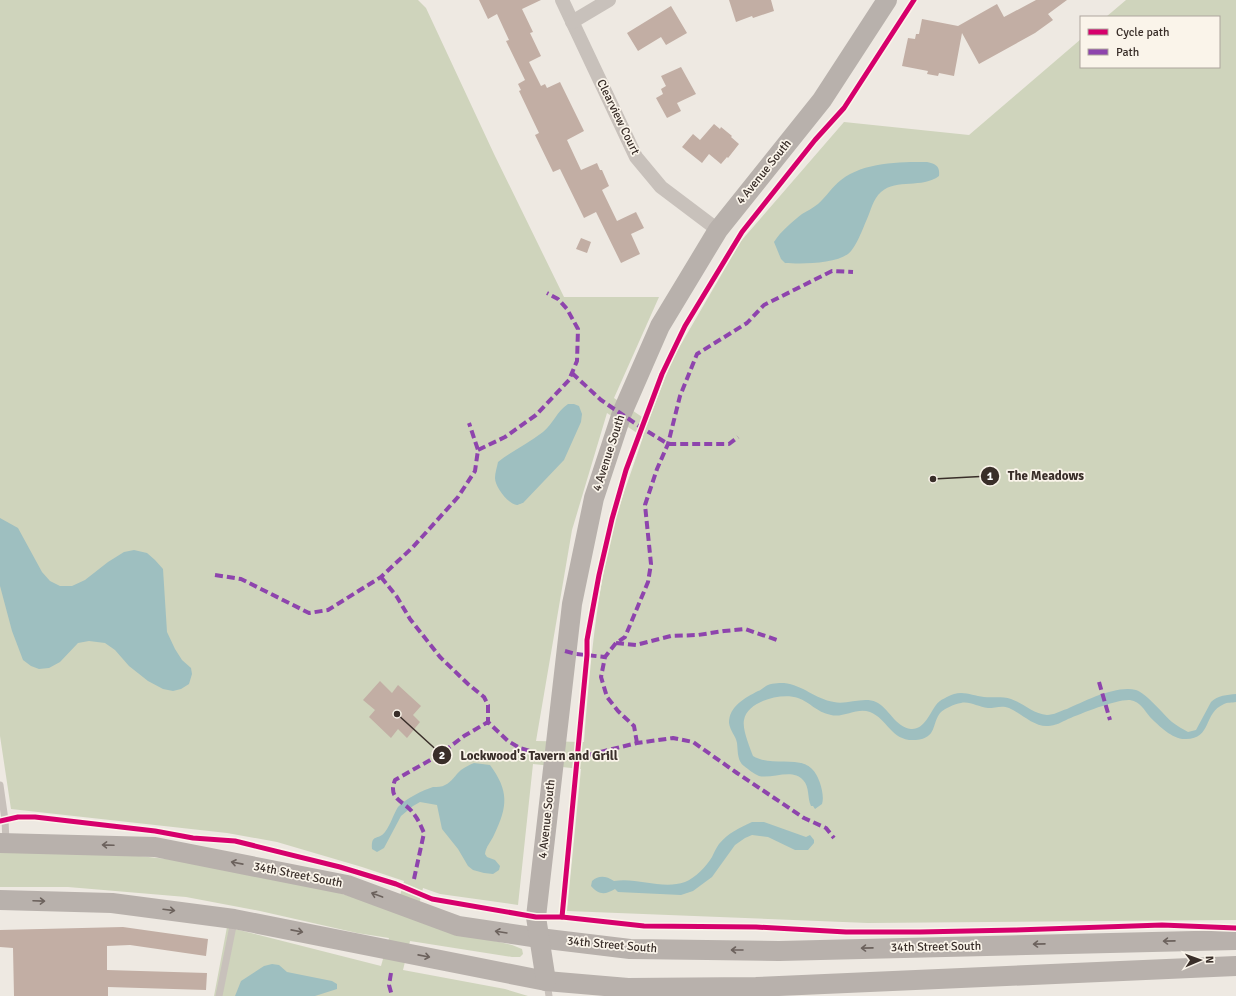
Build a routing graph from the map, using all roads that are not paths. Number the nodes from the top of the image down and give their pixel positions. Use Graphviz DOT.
graph roads {
  1 [pos="562,0"];
  2 [pos="610,0"];
  3 [pos="887,0"];
  4 [pos="572,22"];
  5 [pos="718,230"];
  6 [pos="0,785"];
  7 [pos="3,842"];
  8 [pos="0,900"];
  9 [pos="234,918"];
  10 [pos="539,938"];
  11 [pos="1236,940"];
  12 [pos="1236,966"];
  13 [pos="548,988"];
  14 [pos="220,996"];
  1 -- 4 [label="street, Clearview Court"];
  2 -- 4 [label="street"];
  3 -- 5 [label="main road, 4 Avenue South"];
  4 -- 5 [label="street, Clearview Court"];
  5 -- 10 [label="main road, 4 Avenue South"];
  6 -- 7 [label="lane"];
  10 -- 7 [label="main road, 34th Street South, one-way"];
  8 -- 9 [label="main road, one-way"];
  9 -- 13 [label="main road, one-way"];
  9 -- 14 [label="lane"];
  11 -- 10 [label="main road, 34th Street South, one-way"];
  10 -- 13 [label="main road, 4 Avenue South"];
  12 -- 13 [label="main road"];
}
